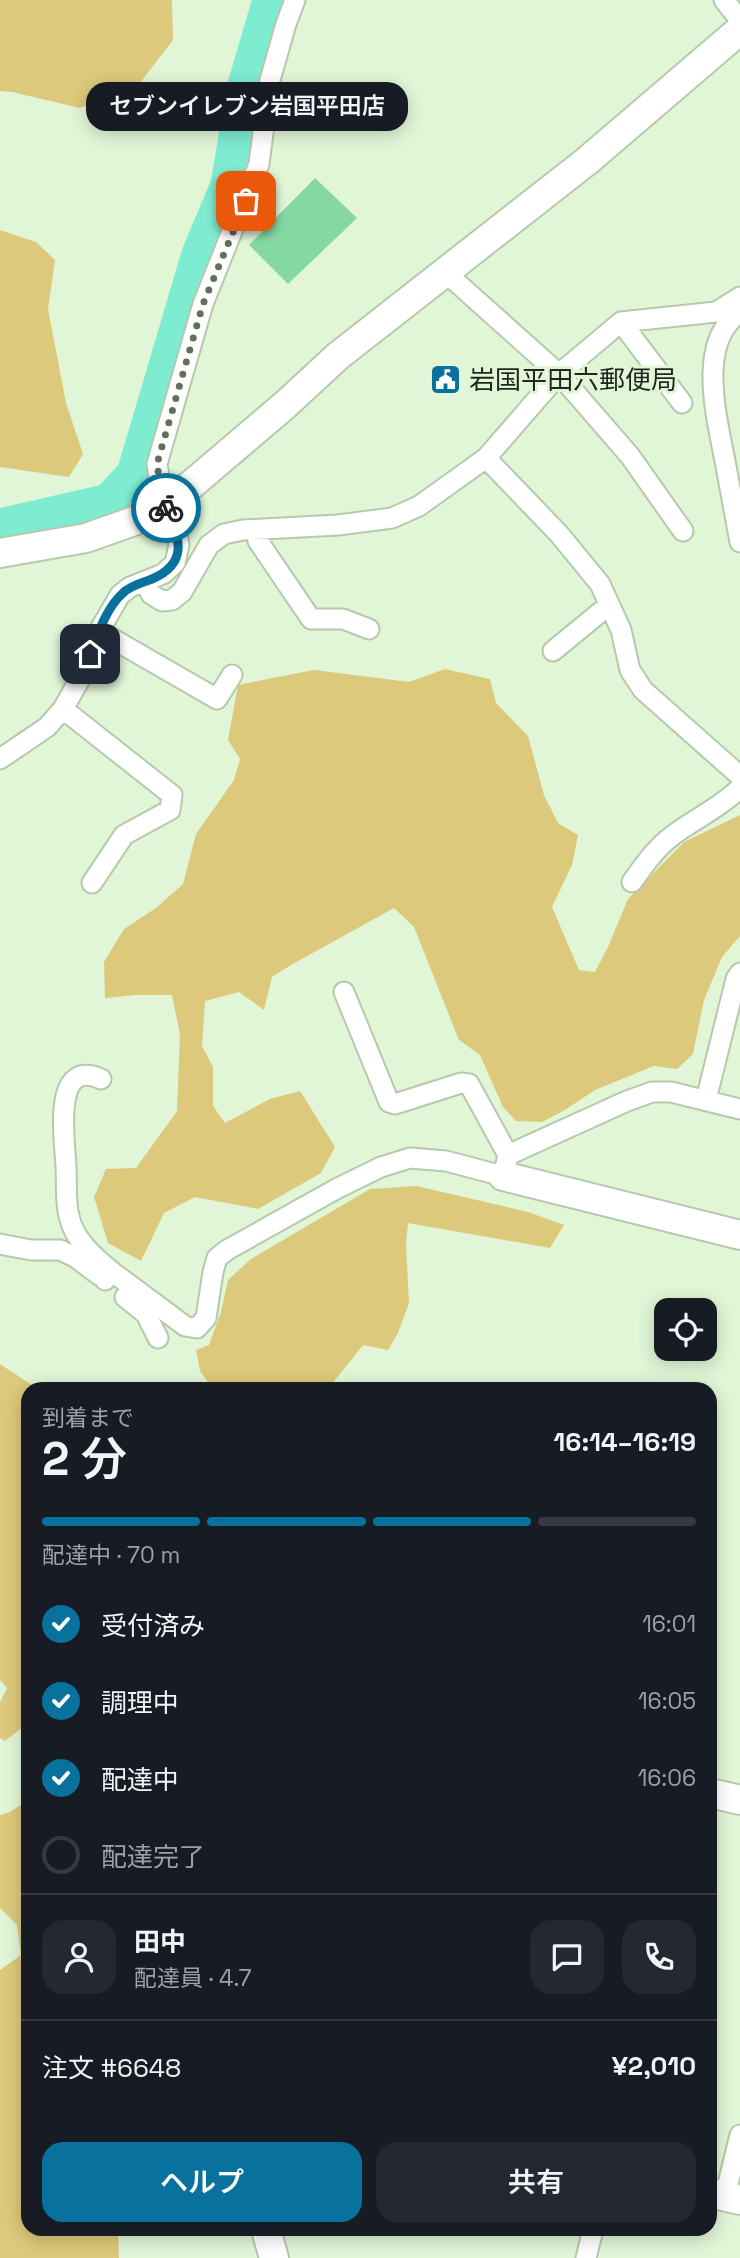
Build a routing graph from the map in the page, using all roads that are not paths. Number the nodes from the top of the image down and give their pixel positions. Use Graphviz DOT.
graph roads {
  1 [pos="295,0"];
  2 [pos="724,0"];
  3 [pos="740,20"];
  4 [pos="740,30"];
  5 [pos="448,272"];
  6 [pos="740,297"];
  7 [pos="740,312"];
  8 [pos="621,322"];
  9 [pos="559,374"];
  10 [pos="682,403"];
  11 [pos="486,458"];
  12 [pos="163,502"];
  13 [pos="256,530"];
  14 [pos="683,531"];
  15 [pos="740,542"];
  16 [pos="0,553"];
  17 [pos="145,581"];
  18 [pos="609,605"];
  19 [pos="369,629"];
  20 [pos="99,631"];
  21 [pos="554,651"];
  22 [pos="232,675"];
  23 [pos="63,709"];
  24 [pos="0,759"];
  25 [pos="740,776"];
  26 [pos="740,788"];
  27 [pos="632,882"];
  28 [pos="92,883"];
  29 [pos="740,973"];
  30 [pos="344,992"];
  31 [pos="101,1079"];
  32 [pos="706,1100"];
  33 [pos="740,1109"];
  34 [pos="505,1166"];
  35 [pos="740,1235"];
  36 [pos="0,1244"];
  37 [pos="108,1276"];
  38 [pos="158,1338"];
  39 [pos="717,1795"];
  40 [pos="740,1800"];
  41 [pos="740,2135"];
  42 [pos="725,2196"];
  43 [pos="268,2236"];
  44 [pos="592,2236"];
  45 [pos="274,2258"];
  46 [pos="586,2258"];
  1 -- 12 [label="street"];
  2 -- 3 [label="street"];
  4 -- 5 [label="street"];
  5 -- 9 [label="street"];
  5 -- 12 [label="street"];
  6 -- 8 [label="street"];
  7 -- 15 [label="street"];
  8 -- 9 [label="street"];
  8 -- 10 [label="street"];
  9 -- 11 [label="street"];
  9 -- 14 [label="street"];
  11 -- 13 [label="street"];
  11 -- 18 [label="street"];
  12 -- 16 [label="street"];
  12 -- 17 [label="street"];
  13 -- 17 [label="street"];
  13 -- 19 [label="street"];
  17 -- 20 [label="street"];
  18 -- 21 [label="street"];
  18 -- 25 [label="street"];
  20 -- 22 [label="street"];
  20 -- 23 [label="street"];
  23 -- 24 [label="street"];
  23 -- 28 [label="street"];
  26 -- 27 [label="street"];
  29 -- 32 [label="street"];
  30 -- 34 [label="street"];
  31 -- 37 [label="street"];
  32 -- 33 [label="street"];
  32 -- 34 [label="street"];
  34 -- 35 [label="street"];
  34 -- 37 [label="street"];
  36 -- 37 [label="street"];
  37 -- 38 [label="street"];
  39 -- 40 [label="street"];
  41 -- 42 [label="street"];
  43 -- 45 [label="street"];
  44 -- 46 [label="street"];
}
